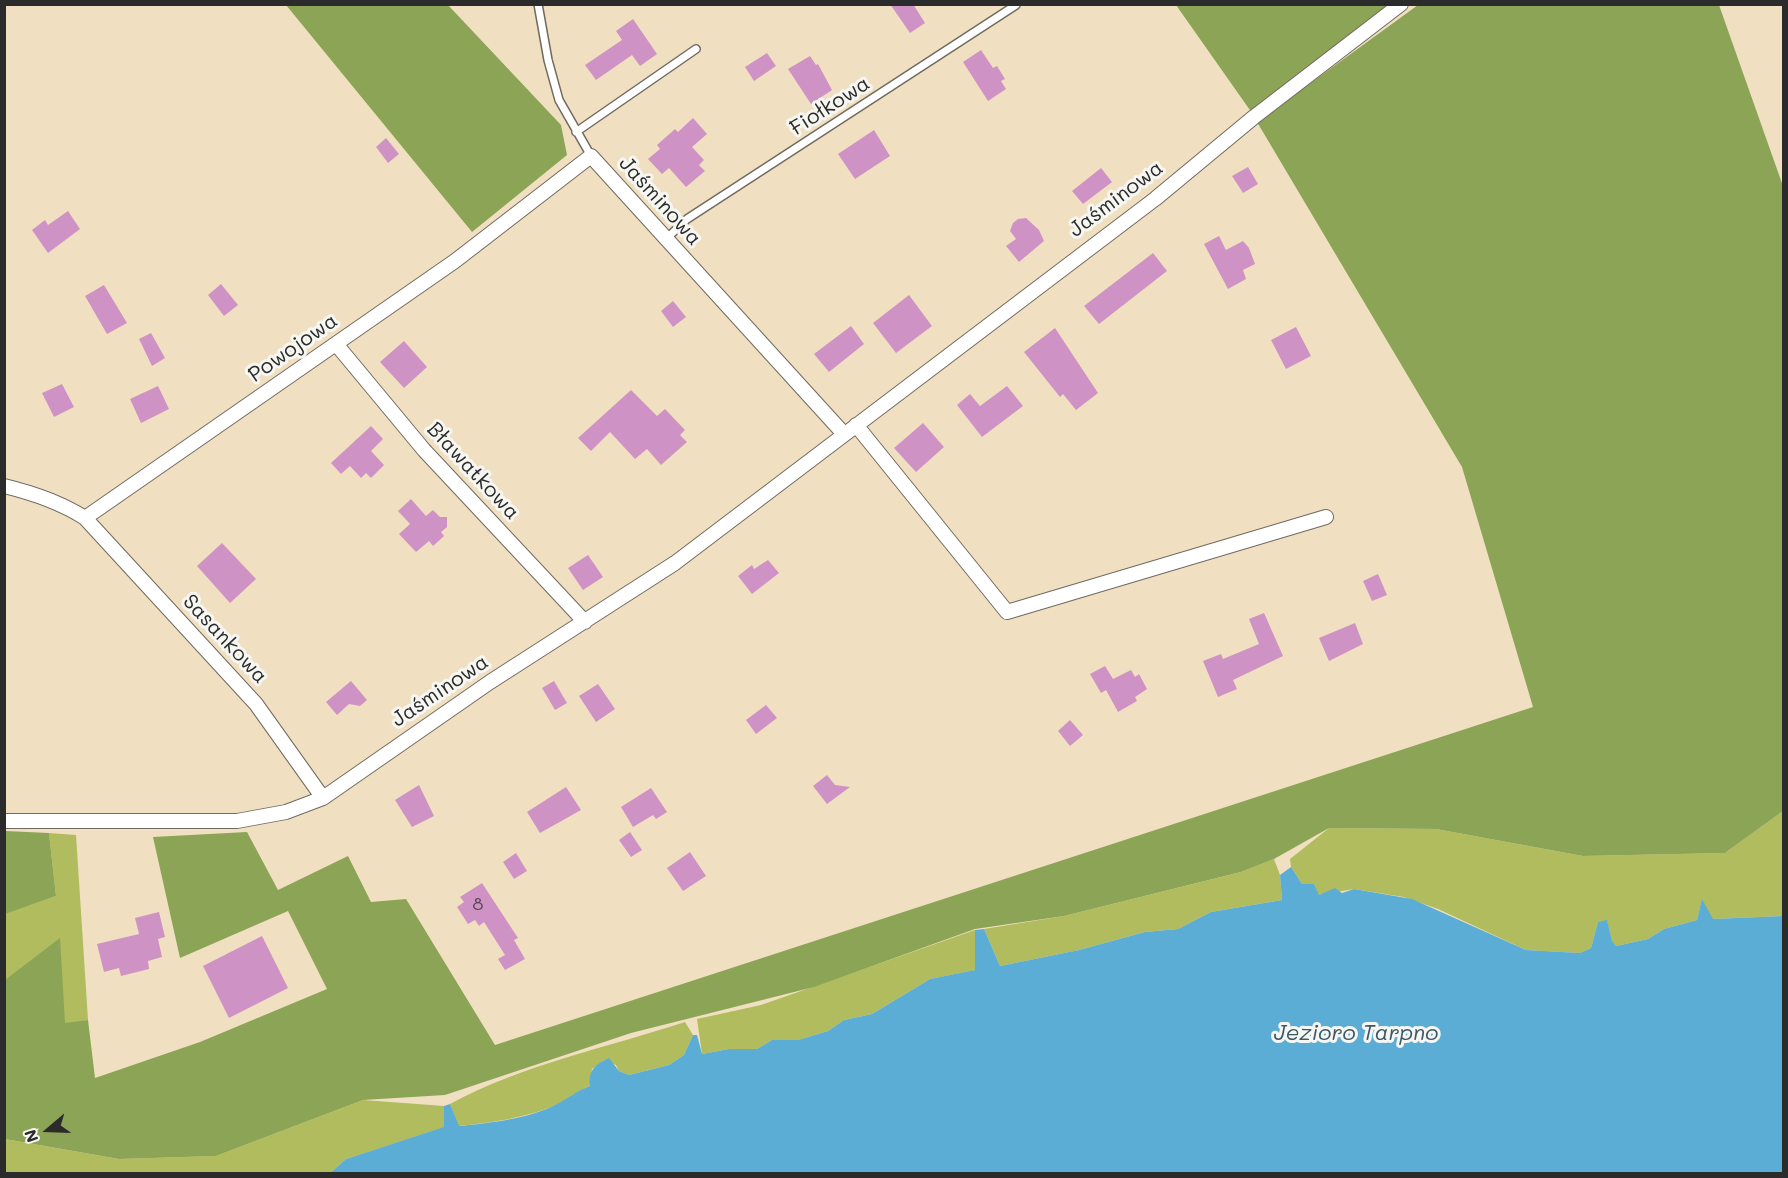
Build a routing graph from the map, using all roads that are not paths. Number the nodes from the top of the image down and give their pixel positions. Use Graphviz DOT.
graph roads {
  1 [pos="538,4"];
  2 [pos="1401,4"];
  3 [pos="1016,5"];
  4 [pos="696,49"];
  5 [pos="576,132"];
  6 [pos="591,156"];
  7 [pos="665,240"];
  8 [pos="336,344"];
  9 [pos="850,430"];
  10 [pos="4,486"];
  11 [pos="1326,517"];
  12 [pos="85,518"];
  13 [pos="585,622"];
  14 [pos="323,798"];
  15 [pos="4,821"];
  1 -- 5 [label="lane"];
  2 -- 9 [label="street, Jaśminowa"];
  3 -- 7 [label="lane, Fiołkowa"];
  4 -- 5 [label="lane"];
  5 -- 6 [label="lane"];
  6 -- 7 [label="street, Jaśminowa"];
  6 -- 8 [label="street, Powojowa"];
  7 -- 9 [label="street, Jaśminowa"];
  8 -- 12 [label="street, Powojowa"];
  8 -- 13 [label="street, Bławatkowa"];
  9 -- 11 [label="street, Jaśminowa"];
  9 -- 13 [label="street, Jaśminowa"];
  10 -- 12 [label="street"];
  12 -- 14 [label="street, Sasankowa"];
  13 -- 14 [label="street, Jaśminowa"];
  14 -- 15 [label="street, Jaśminowa"];
}
